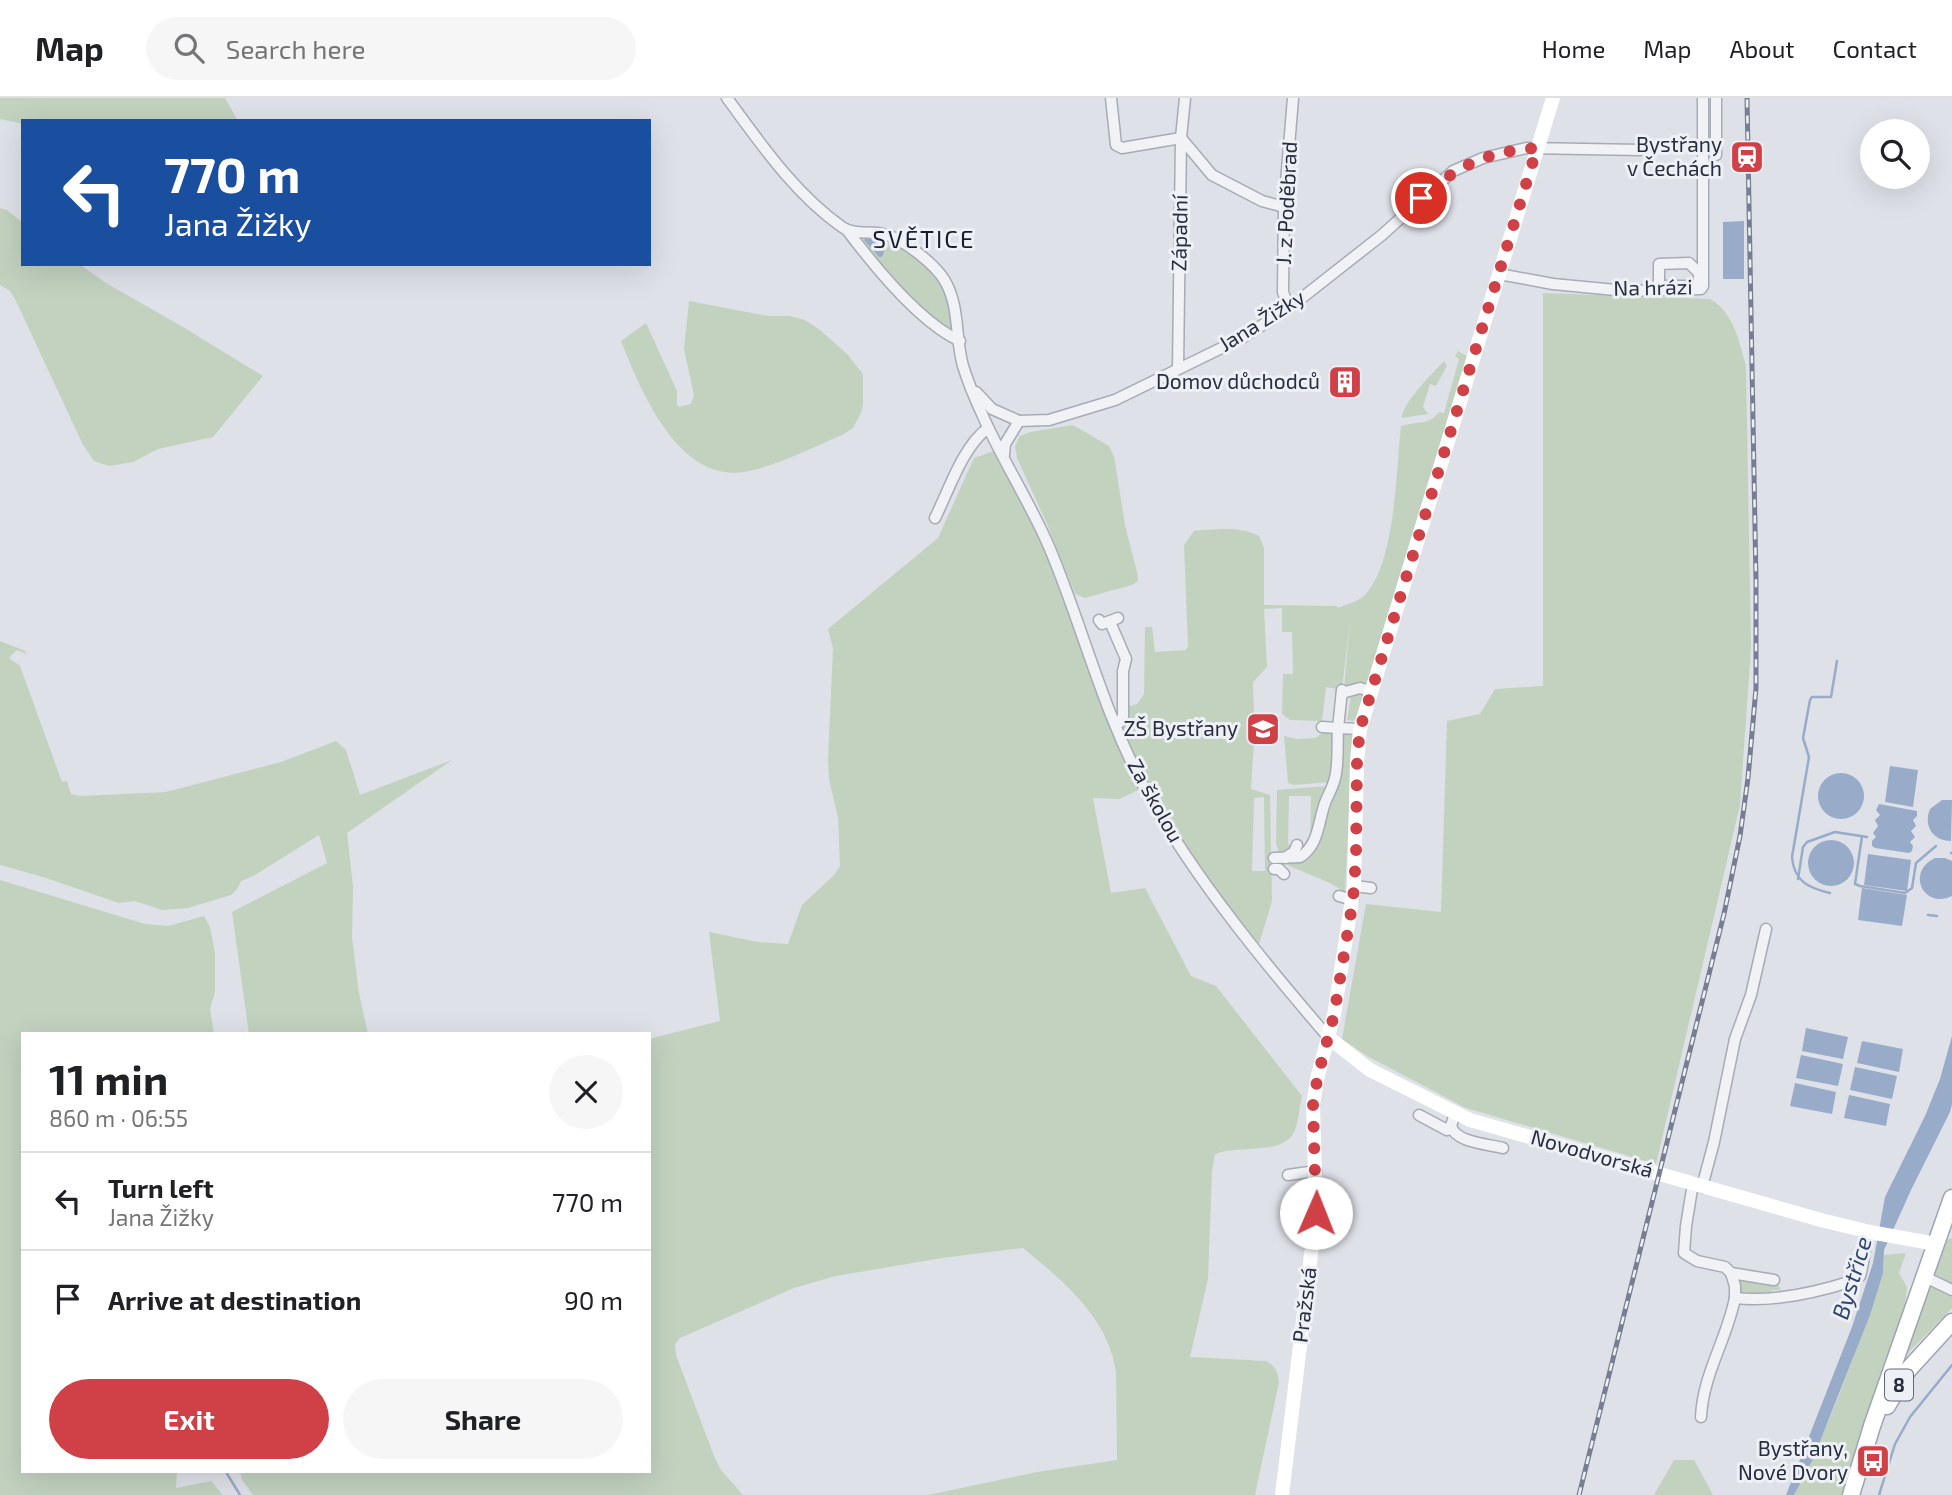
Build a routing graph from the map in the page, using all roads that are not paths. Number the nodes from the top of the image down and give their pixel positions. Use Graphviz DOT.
graph roads {
  1 [pos="727,98"];
  2 [pos="1111,98"];
  3 [pos="1185,98"];
  4 [pos="1293,98"];
  5 [pos="1553,98"];
  6 [pos="1703,98"];
  7 [pos="1716,98"];
  8 [pos="1181,138"];
  9 [pos="1537,148"];
  10 [pos="1641,150"];
  11 [pos="1716,155"];
  12 [pos="1284,207"];
  13 [pos="846,230"];
  14 [pos="1499,274"];
  15 [pos="1289,307"];
  16 [pos="960,341"];
  17 [pos="1178,369"];
  18 [pos="969,382"];
  19 [pos="1019,421"];
  20 [pos="988,428"];
  21 [pos="1003,456"];
  22 [pos="935,518"];
  23 [pos="1099,620"];
  24 [pos="1370,691"];
  25 [pos="1115,723"];
  26 [pos="1322,727"];
  27 [pos="1338,728"];
  28 [pos="1360,729"];
  29 [pos="1297,845"];
  30 [pos="1274,869"];
  31 [pos="1284,874"];
  32 [pos="1371,888"];
  33 [pos="1348,894"];
  34 [pos="1766,929"];
  35 [pos="1329,1038"];
  36 [pos="1419,1115"];
  37 [pos="1453,1120"];
  38 [pos="1503,1148"];
  39 [pos="1316,1171"];
  40 [pos="1288,1175"];
  41 [pos="1698,1185"];
  42 [pos="1952,1198"];
  43 [pos="1869,1232"];
  44 [pos="1936,1244"];
  45 [pos="1731,1273"];
  46 [pos="1925,1277"];
  47 [pos="1774,1280"];
  48 [pos="1952,1290"];
  49 [pos="1735,1298"];
  50 [pos="1952,1322"];
  51 [pos="1700,1417"];
  52 [pos="1863,1460"];
  53 [pos="1282,1495"];
  54 [pos="1851,1495"];
  1 -- 13 [label="street"];
  2 -- 8 [label="street"];
  3 -- 8 [label="street, Západní"];
  4 -- 12 [label="street, J. z Poděbrad"];
  5 -- 9 [label="street, Pražská"];
  6 -- 14 [label="street, Na hrázi"];
  7 -- 11 [label="street"];
  8 -- 12 [label="street"];
  8 -- 17 [label="street, Západní"];
  9 -- 10 [label="street, Jana Žižky"];
  9 -- 14 [label="street, Pražská"];
  9 -- 15 [label="street, Jana Žižky"];
  12 -- 15 [label="street, J. z Poděbrad"];
  13 -- 16 [label="street"];
  13 -- 16 [label="street, Za školou"];
  14 -- 24 [label="street, Pražská"];
  15 -- 17 [label="street, Jana Žižky"];
  16 -- 18 [label="street, Za školou"];
  17 -- 19 [label="street, Jana Žižky"];
  18 -- 19 [label="street, Jana Žižky"];
  18 -- 20 [label="street, Za školou"];
  19 -- 21 [label="street"];
  20 -- 21 [label="street, Za školou"];
  20 -- 22 [label="street"];
  21 -- 25 [label="street, Za školou"];
  23 -- 25 [label="street"];
  24 -- 27 [label="street"];
  24 -- 28 [label="street, Pražská"];
  25 -- 35 [label="street, Za školou"];
  26 -- 27 [label="street"];
  27 -- 28 [label="street"];
  27 -- 29 [label="street"];
  28 -- 33 [label="street, Pražská"];
  30 -- 31 [label="street"];
  32 -- 33 [label="street"];
  33 -- 35 [label="street, Pražská"];
  34 -- 41 [label="street"];
  35 -- 37 [label="street, Novodvorská"];
  35 -- 39 [label="street, Pražská"];
  36 -- 37 [label="street"];
  37 -- 38 [label="street"];
  37 -- 41 [label="street, Novodvorská"];
  39 -- 40 [label="street"];
  39 -- 53 [label="street, Pražská"];
  41 -- 43 [label="street, Novodvorská"];
  41 -- 45 [label="street"];
  42 -- 44 [label="main road, 8"];
  43 -- 44 [label="street, Novodvorská"];
  43 -- 49 [label="street"];
  44 -- 46 [label="main road, 8"];
  45 -- 47 [label="street"];
  45 -- 49 [label="street"];
  46 -- 48 [label="street"];
  46 -- 52 [label="main road, 8"];
  49 -- 51 [label="street"];
  50 -- 52 [label="main road, 8"];
  52 -- 54 [label="main road, 8"];
}
